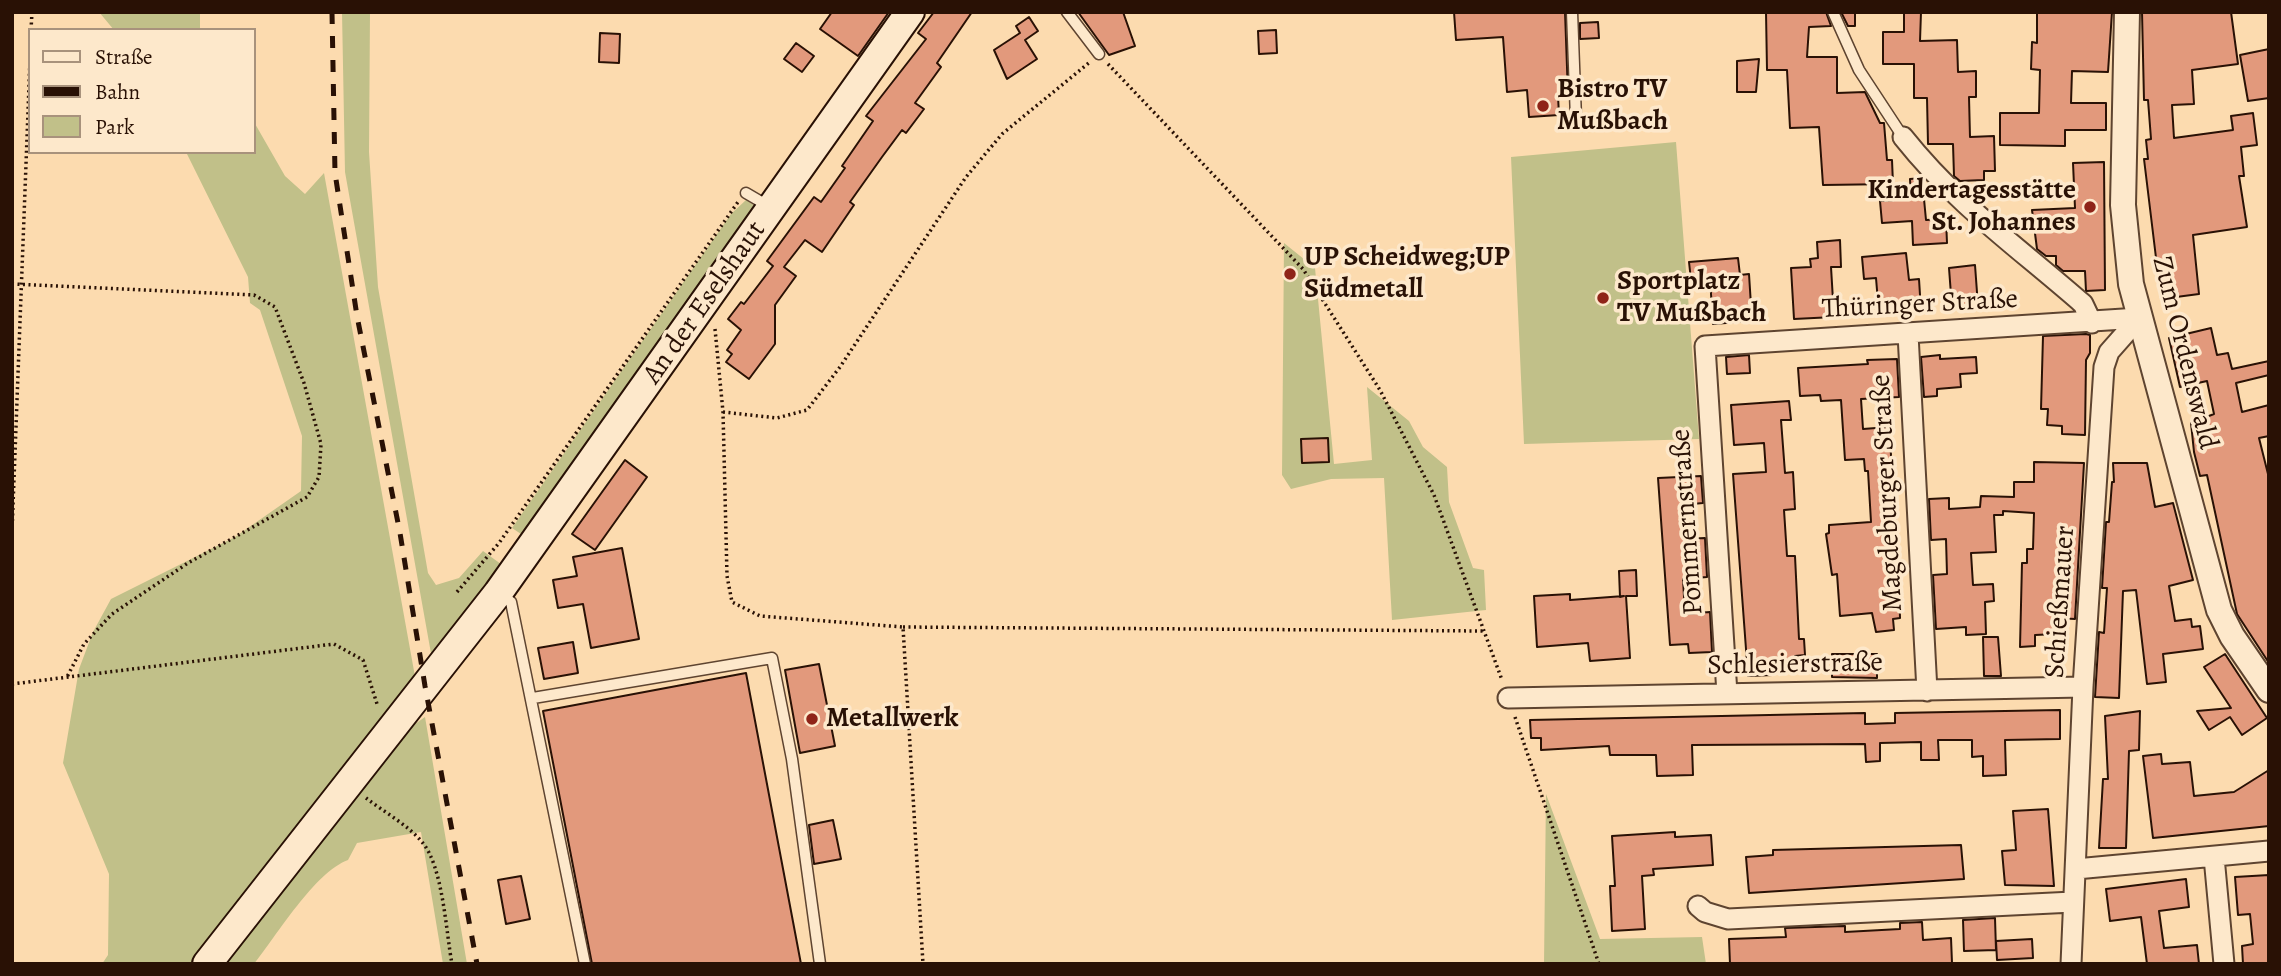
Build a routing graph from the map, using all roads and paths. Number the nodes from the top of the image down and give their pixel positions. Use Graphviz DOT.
graph roads {
  1 [pos="910,12"];
  2 [pos="1067,12"];
  3 [pos="1572,12"];
  4 [pos="1833,12"];
  5 [pos="2127,12"];
  6 [pos="1099,54"];
  7 [pos="28,109"];
  8 [pos="1576,119"];
  9 [pos="1903,137"];
  10 [pos="746,193"];
  11 [pos="772,208"];
  12 [pos="21,283"];
  13 [pos="12,284"];
  14 [pos="714,318"];
  15 [pos="2139,318"];
  16 [pos="2092,323"];
  17 [pos="1908,334"];
  18 [pos="1705,346"];
  19 [pos="723,412"];
  20 [pos="12,532"];
  21 [pos="457,592"];
  22 [pos="498,593"];
  23 [pos="903,627"];
  24 [pos="1483,631"];
  25 [pos="66,677"];
  26 [pos="12,684"];
  27 [pos="2083,687"];
  28 [pos="2269,690"];
  29 [pos="1927,691"];
  30 [pos="1727,694"];
  31 [pos="533,698"];
  32 [pos="1508,698"];
  33 [pos="393,727"];
  34 [pos="348,784"];
  35 [pos="2269,851"];
  36 [pos="2214,857"];
  37 [pos="2076,869"];
  38 [pos="2074,902"];
  39 [pos="1698,906"];
  40 [pos="207,964"];
  41 [pos="452,964"];
  42 [pos="585,964"];
  43 [pos="820,964"];
  44 [pos="923,964"];
  45 [pos="1599,964"];
  46 [pos="2071,964"];
  47 [pos="2224,964"];
  1 -- 11 [label="main road, An der Eselshaut"];
  2 -- 6 [label="lane"];
  3 -- 8 [label="lane"];
  4 -- 9 [label="lane"];
  5 -- 15 [label="street, Zum Ordenswald"];
  6 -- 19 [label="path"];
  6 -- 24 [label="path"];
  7 -- 12 [label="path"];
  9 -- 16 [label="street"];
  10 -- 11 [label="lane"];
  10 -- 21 [label="path"];
  11 -- 22 [label="main road, An der Eselshaut"];
  12 -- 13 [label="path"];
  12 -- 20 [label="path"];
  12 -- 25 [label="path"];
  14 -- 19 [label="path"];
  15 -- 16 [label="street, Thüringer Straße"];
  15 -- 27 [label="street, Schießmauer"];
  15 -- 28 [label="street, Zum Ordenswald"];
  16 -- 17 [label="street, Thüringer Straße"];
  17 -- 18 [label="street, Thüringer Straße"];
  17 -- 29 [label="street, Magdeburger Straße"];
  18 -- 30 [label="street, Pommernstraße"];
  19 -- 23 [label="path"];
  22 -- 31 [label="lane"];
  22 -- 33 [label="main road, An der Eselshaut"];
  23 -- 24 [label="path"];
  23 -- 44 [label="path"];
  24 -- 32 [label="path"];
  25 -- 26 [label="path"];
  25 -- 33 [label="path"];
  27 -- 29 [label="street, Schlesierstraße"];
  27 -- 37 [label="street, Schießmauer"];
  29 -- 30 [label="street, Schlesierstraße"];
  30 -- 32 [label="street, Schlesierstraße"];
  31 -- 42 [label="lane"];
  31 -- 43 [label="lane"];
  32 -- 45 [label="path"];
  33 -- 34 [label="main road, An der Eselshaut"];
  34 -- 40 [label="main road, An der Eselshaut"];
  34 -- 41 [label="path"];
  35 -- 36 [label="street"];
  36 -- 37 [label="street"];
  36 -- 47 [label="street"];
  37 -- 38 [label="street, Schießmauer"];
  38 -- 39 [label="street"];
  38 -- 46 [label="street, Schießmauer"];
}
